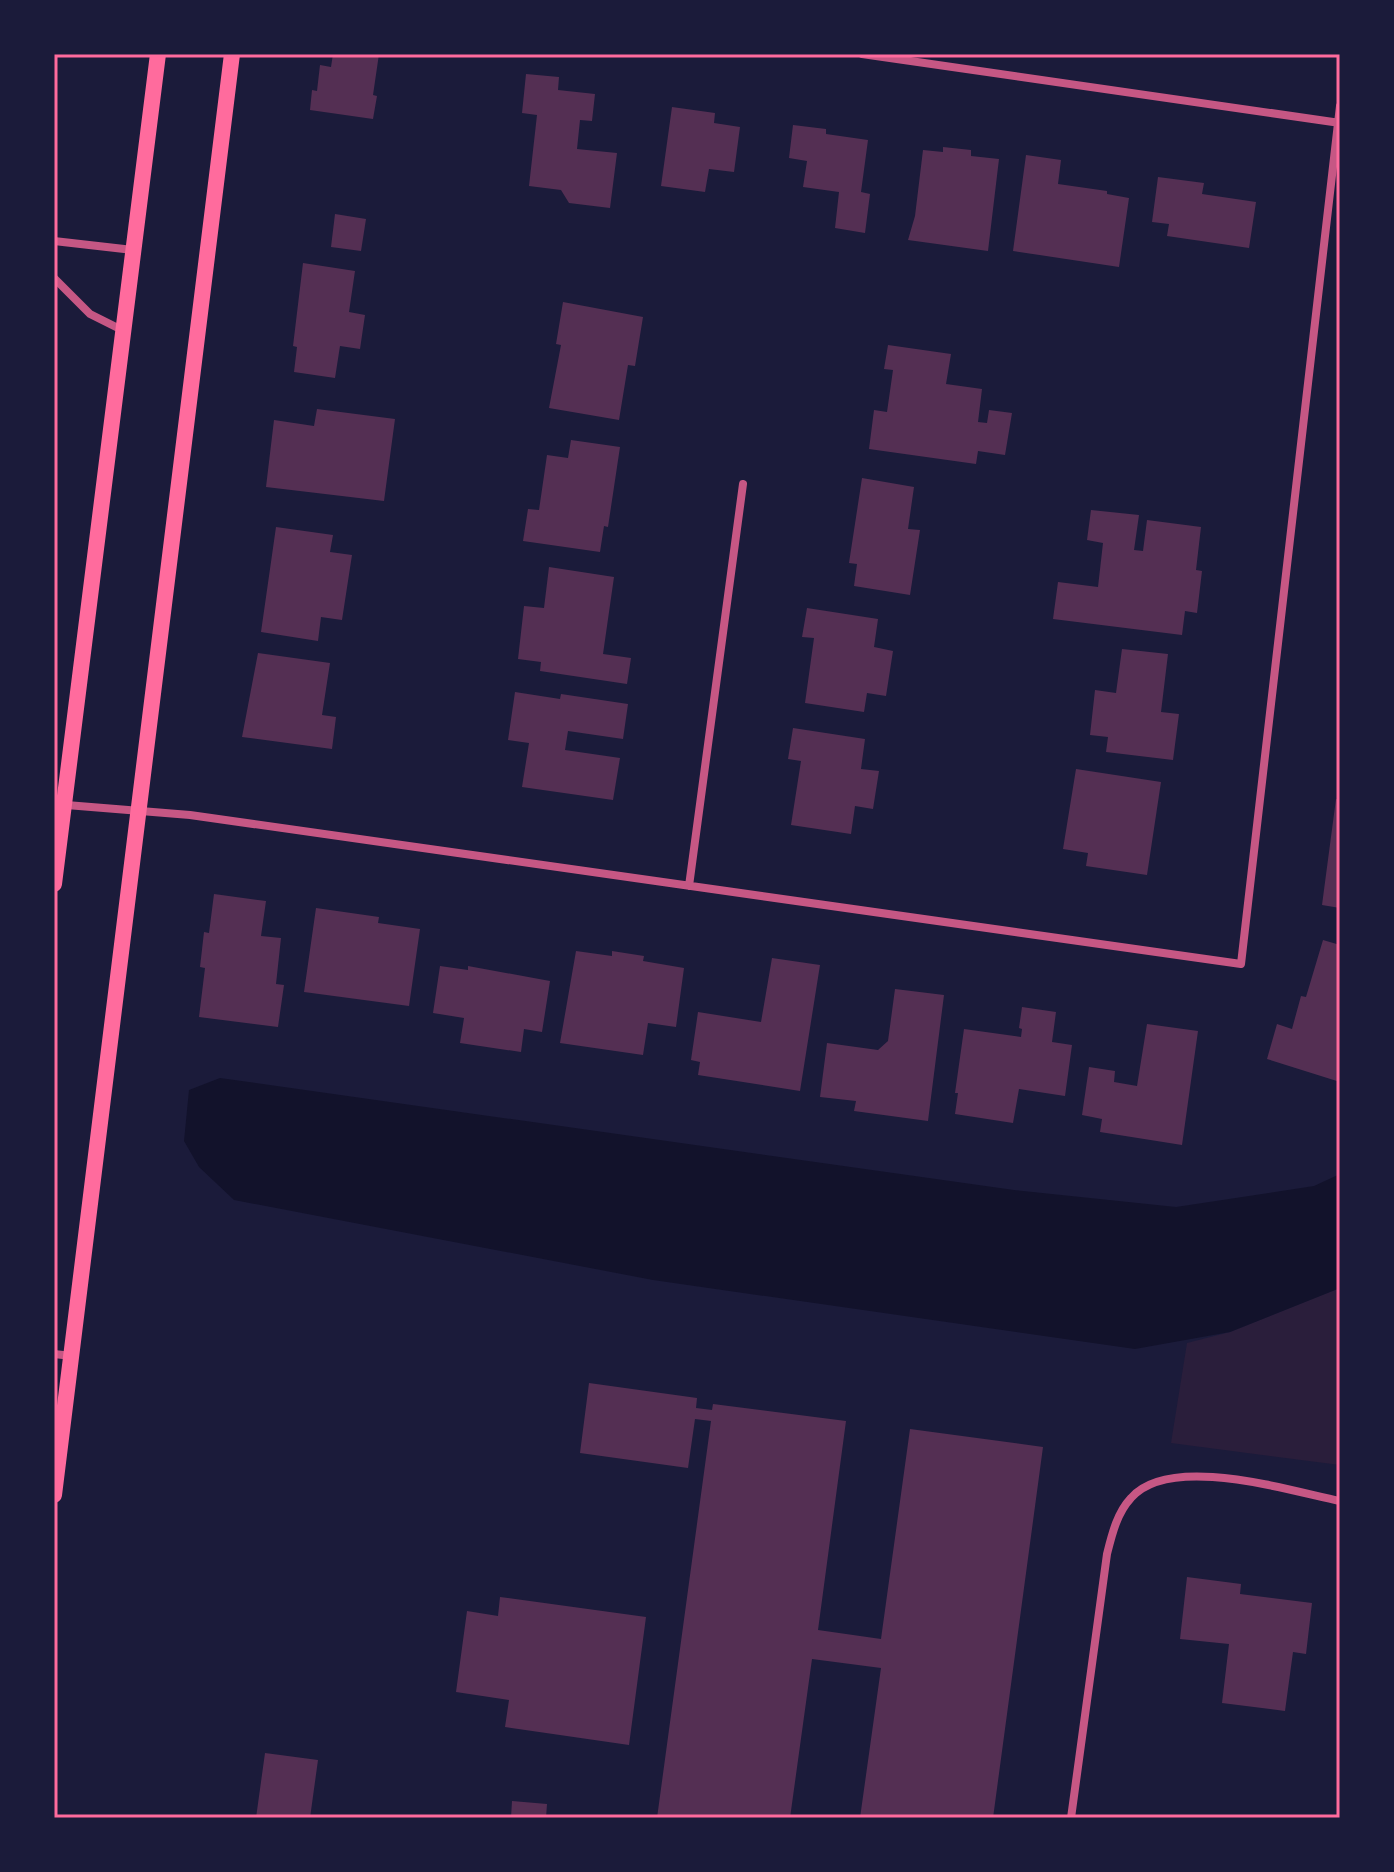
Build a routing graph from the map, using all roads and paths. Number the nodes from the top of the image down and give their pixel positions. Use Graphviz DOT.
graph roads {
  1 [pos="158,54"];
  2 [pos="232,54"];
  3 [pos="862,54"];
  4 [pos="1340,106"];
  5 [pos="1339,122"];
  6 [pos="54,241"];
  7 [pos="133,250"];
  8 [pos="54,278"];
  9 [pos="124,331"];
  10 [pos="743,484"];
  11 [pos="59,805"];
  12 [pos="138,812"];
  13 [pos="54,884"];
  14 [pos="689,886"];
  15 [pos="54,1354"];
  16 [pos="72,1356"];
  17 [pos="54,1495"];
  18 [pos="1340,1501"];
  19 [pos="1071,1818"];
  1 -- 7 [label="main road"];
  2 -- 12 [label="main road"];
  3 -- 5 [label="street"];
  4 -- 5 [label="street"];
  5 -- 14 [label="street"];
  6 -- 7 [label="street"];
  7 -- 9 [label="main road"];
  8 -- 9 [label="street"];
  9 -- 11 [label="main road"];
  10 -- 14 [label="street"];
  11 -- 12 [label="street"];
  11 -- 13 [label="main road"];
  12 -- 14 [label="street"];
  12 -- 16 [label="main road"];
  15 -- 16 [label="street"];
  16 -- 17 [label="main road"];
  18 -- 19 [label="street"];
}
